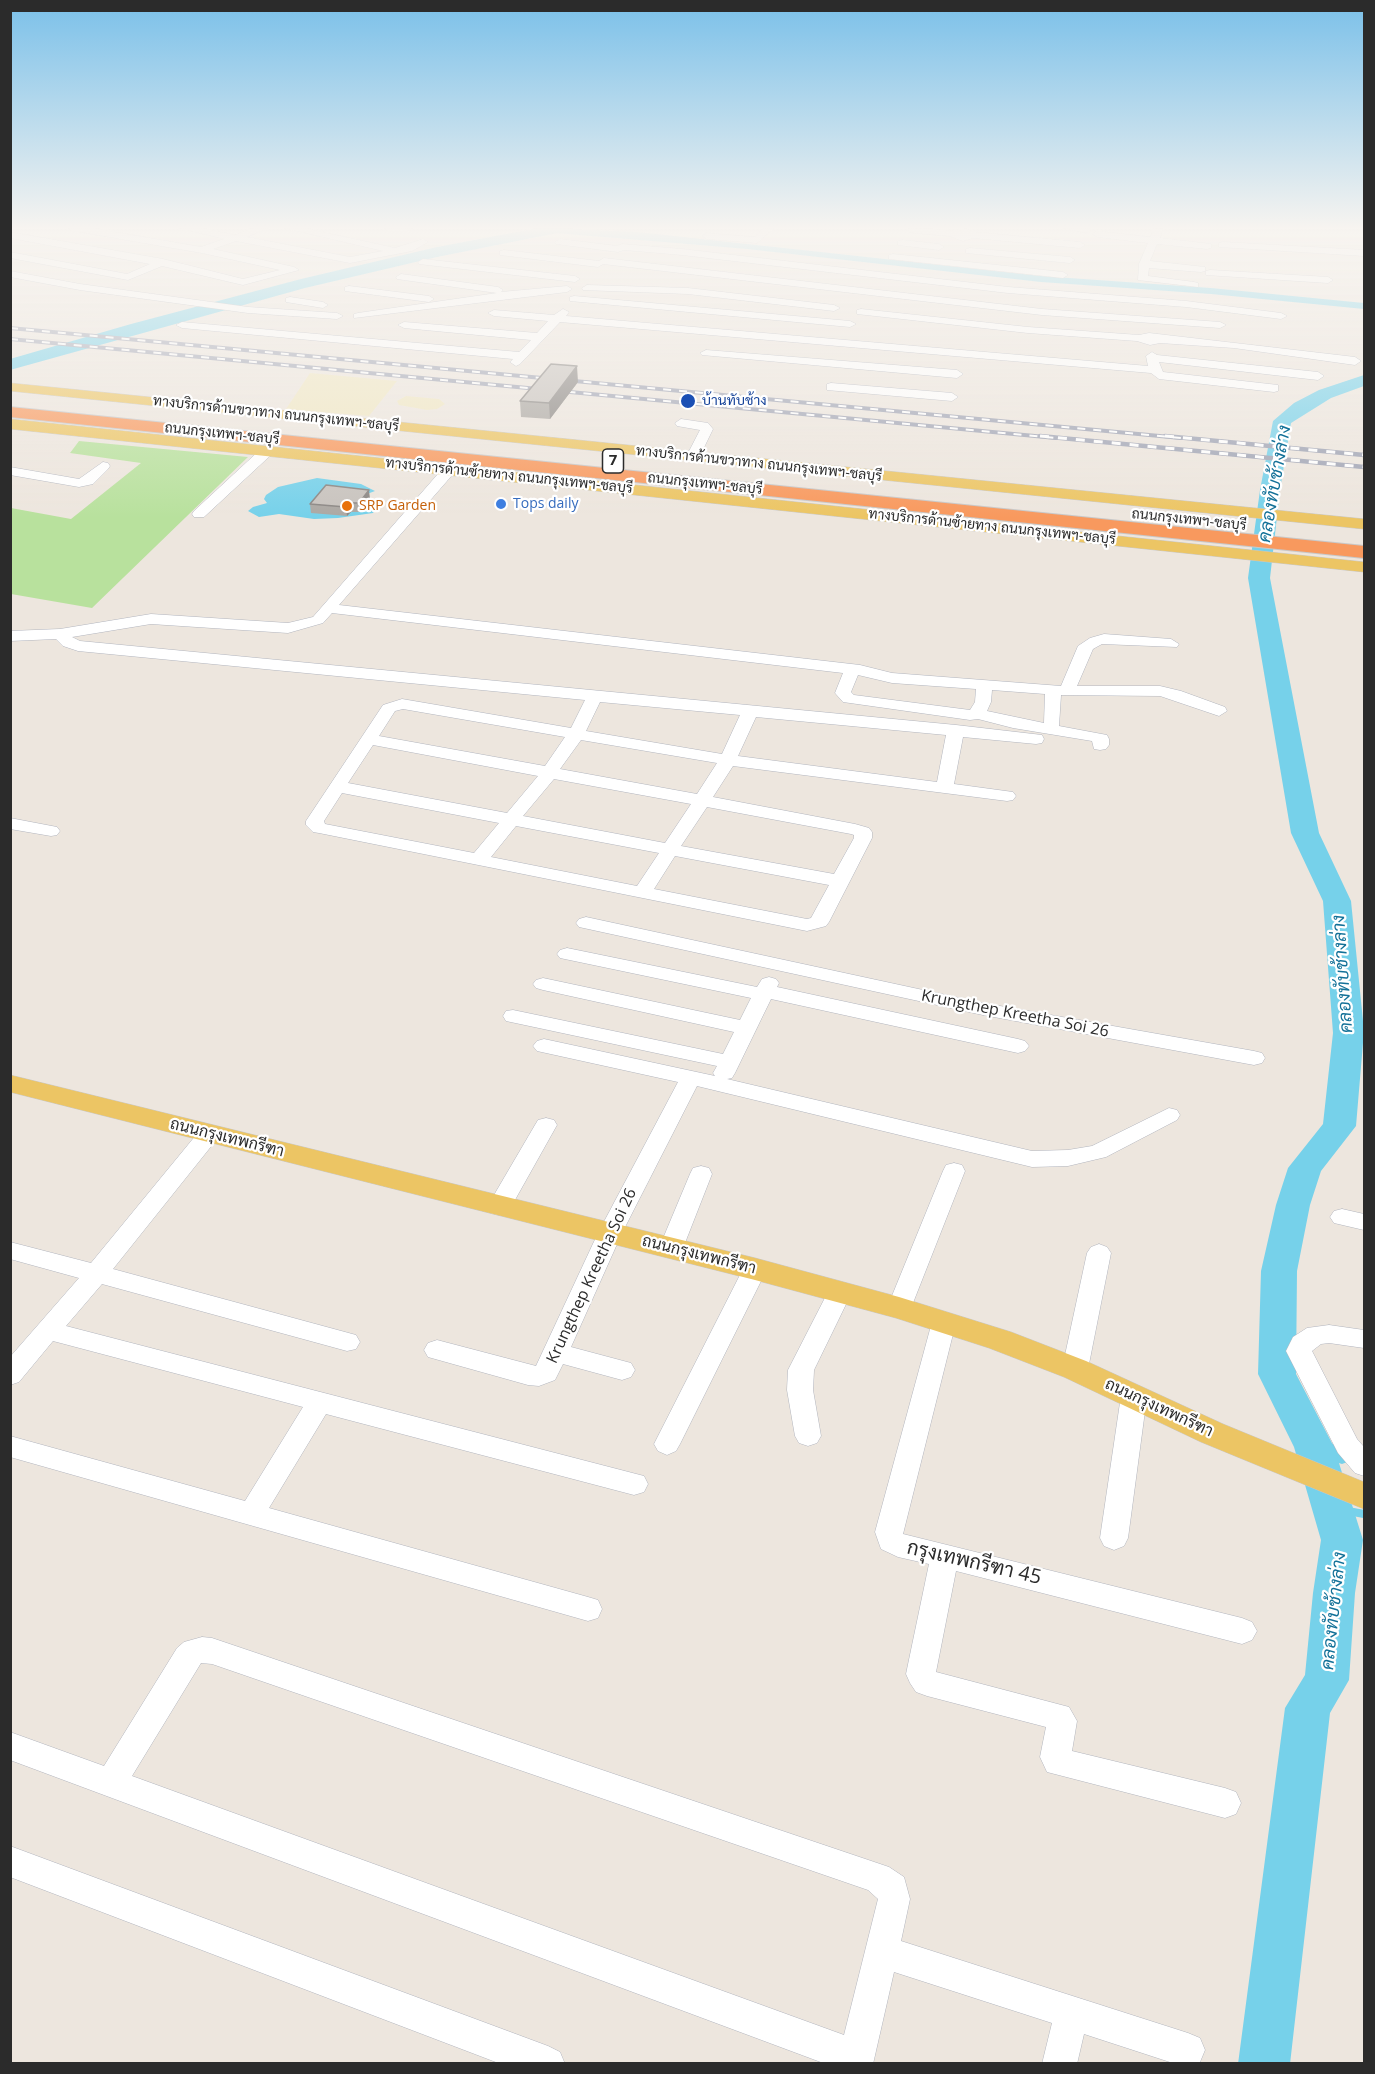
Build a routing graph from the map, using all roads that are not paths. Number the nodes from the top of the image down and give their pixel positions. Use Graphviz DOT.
graph roads {
  1 [pos="182,325"];
  2 [pos="336,325"];
  3 [pos="404,325"];
  4 [pos="551,325"];
  5 [pos="623,325"];
  6 [pos="847,325"];
  7 [pos="921,325"];
  8 [pos="1152,325"];
  9 [pos="539,337"];
  10 [pos="327,338"];
  11 [pos="841,344"];
  12 [pos="1150,347"];
  13 [pos="706,353"];
  14 [pos="1355,361"];
  15 [pos="832,364"];
  16 [pos="885,368"];
  17 [pos="957,374"];
  18 [pos="1318,376"];
  19 [pos="10,387"];
  20 [pos="831,387"];
  21 [pos="1274,388"];
  22 [pos="878,391"];
  23 [pos="952,397"];
  24 [pos="10,399"];
  25 [pos="10,412"];
  26 [pos="681,423"];
  27 [pos="10,424"];
  28 [pos="267,451"];
  29 [pos="693,457"];
  30 [pos="103,466"];
  31 [pos="449,470"];
  32 [pos="10,471"];
  33 [pos="200,514"];
  34 [pos="1365,524"];
  35 [pos="1213,530"];
  36 [pos="1287,537"];
  37 [pos="1365,538"];
  38 [pos="1365,552"];
  39 [pos="1365,567"];
  40 [pos="329,608"];
  41 [pos="60,634"];
  42 [pos="10,636"];
  43 [pos="1171,644"];
  44 [pos="852,670"];
  45 [pos="984,685"];
  46 [pos="1060,690"];
  47 [pos="596,696"];
  48 [pos="750,711"];
  49 [pos="1219,711"];
  50 [pos="978,714"];
  51 [pos="1052,724"];
  52 [pos="956,730"];
  53 [pos="576,734"];
  54 [pos="368,739"];
  55 [pos="1036,740"];
  56 [pos="1100,745"];
  57 [pos="728,760"];
  58 [pos="549,773"];
  59 [pos="339,787"];
  60 [pos="944,788"];
  61 [pos="1007,796"];
  62 [pos="702,801"];
  63 [pos="512,819"];
  64 [pos="10,823"];
  65 [pos="51,831"];
  66 [pos="672,849"];
  67 [pos="480,858"];
  68 [pos="839,881"];
  69 [pos="643,891"];
  70 [pos="586,923"];
  71 [pos="567,954"];
  72 [pos="778,965"];
  73 [pos="543,984"];
  74 [pos="764,993"];
  75 [pos="513,1016"];
  76 [pos="748,1028"];
  77 [pos="544,1046"];
  78 [pos="1018,1046"];
  79 [pos="1254,1058"];
  80 [pos="730,1062"];
  81 [pos="690,1079"];
  82 [pos="10,1083"];
  83 [pos="718,1084"];
  84 [pos="1169,1115"];
  85 [pos="546,1125"];
  86 [pos="209,1134"];
  87 [pos="954,1171"];
  88 [pos="701,1174"];
  89 [pos="499,1207"];
  90 [pos="610,1233"];
  91 [pos="670,1248"];
  92 [pos="10,1250"];
  93 [pos="1099,1252"];
  94 [pos="755,1269"];
  95 [pos="96,1274"];
  96 [pos="840,1292"];
  97 [pos="899,1308"];
  98 [pos="944,1322"];
  99 [pos="49,1331"];
  100 [pos="1365,1339"];
  101 [pos="347,1342"];
  102 [pos="437,1350"];
  103 [pos="554,1352"];
  104 [pos="1075,1369"];
  105 [pos="622,1370"];
  106 [pos="10,1375"];
  107 [pos="1134,1396"];
  108 [pos="320,1402"];
  109 [pos="808,1436"];
  110 [pos="667,1444"];
  111 [pos="10,1446"];
  112 [pos="634,1484"];
  113 [pos="1364,1485"];
  114 [pos="251,1514"];
  115 [pos="1114,1538"];
  116 [pos="945,1557"];
  117 [pos="588,1609"];
  118 [pos="1242,1631"];
  119 [pos="10,1746"];
  120 [pos="111,1782"];
  121 [pos="1224,1803"];
  122 [pos="10,1861"];
  123 [pos="883,1952"];
  124 [pos="1072,2013"];
  125 [pos="1188,2050"];
  126 [pos="856,2060"];
  127 [pos="548,2064"];
  128 [pos="1059,2064"];
  1 -- 10 [label="street"];
  2 -- 10 [label="street"];
  3 -- 9 [label="street"];
  4 -- 9 [label="street"];
  5 -- 11 [label="street"];
  6 -- 11 [label="street"];
  7 -- 12 [label="street"];
  8 -- 12 [label="street"];
  9 -- 10 [label="street"];
  11 -- 12 [label="street"];
  11 -- 15 [label="street"];
  12 -- 14 [label="street"];
  12 -- 18 [label="street"];
  12 -- 21 [label="street"];
  13 -- 15 [label="street"];
  15 -- 16 [label="street"];
  16 -- 17 [label="street"];
  16 -- 22 [label="street"];
  19 -- 29 [label="main road, ทางบริการด้านขวาทาง ถนนกรุงเทพฯ-ชลบุรี"];
  20 -- 22 [label="street"];
  22 -- 23 [label="street"];
  24 -- 35 [label="highway, ถนนกรุงเทพฯ-ชลบุรี / 7"];
  25 -- 35 [label="highway, ถนนกรุงเทพฯ-ชลบุรี / 7"];
  26 -- 29 [label="street"];
  27 -- 28 [label="main road, ทางบริการด้านซ้ายทาง ถนนกรุงเทพฯ-ชลบุรี"];
  28 -- 31 [label="main road, ทางบริการด้านซ้ายทาง ถนนกรุงเทพฯ-ชลบุรี"];
  28 -- 33 [label="street"];
  29 -- 35 [label="main road, ทางบริการด้านขวาทาง ถนนกรุงเทพฯ-ชลบุรี"];
  30 -- 32 [label="street"];
  31 -- 35 [label="main road, ทางบริการด้านซ้ายทาง ถนนกรุงเทพฯ-ชลบุรี"];
  31 -- 40 [label="street"];
  34 -- 36 [label="main road, ทางบริการด้านขวาทาง ถนนกรุงเทพฯ-ชลบุรี"];
  35 -- 36 [label="highway, ถนนกรุงเทพฯ-ชลบุรี / 7"];
  35 -- 36 [label="main road, ทางบริการด้านขวาทาง ถนนกรุงเทพฯ-ชลบุรี"];
  36 -- 37 [label="highway, ถนนกรุงเทพฯ-ชลบุรี / 7"];
  36 -- 38 [label="highway, ถนนกรุงเทพฯ-ชลบุรี / 7"];
  36 -- 39 [label="main road"];
  40 -- 41 [label="street"];
  40 -- 44 [label="street"];
  41 -- 42 [label="street"];
  41 -- 47 [label="street"];
  43 -- 46 [label="street"];
  44 -- 45 [label="street"];
  44 -- 50 [label="street"];
  45 -- 46 [label="street"];
  45 -- 50 [label="street"];
  46 -- 49 [label="street"];
  46 -- 51 [label="street"];
  47 -- 48 [label="street"];
  47 -- 53 [label="street"];
  48 -- 52 [label="street"];
  48 -- 57 [label="street"];
  50 -- 56 [label="street"];
  52 -- 55 [label="street"];
  52 -- 60 [label="street"];
  53 -- 54 [label="street"];
  53 -- 57 [label="street"];
  53 -- 58 [label="street"];
  54 -- 58 [label="street"];
  54 -- 59 [label="street"];
  57 -- 60 [label="street"];
  57 -- 62 [label="street"];
  58 -- 62 [label="street"];
  58 -- 63 [label="street"];
  59 -- 63 [label="street"];
  59 -- 67 [label="street"];
  60 -- 61 [label="street"];
  62 -- 66 [label="street"];
  62 -- 68 [label="street"];
  63 -- 66 [label="street"];
  63 -- 67 [label="street"];
  64 -- 65 [label="street"];
  66 -- 68 [label="street"];
  66 -- 69 [label="street"];
  67 -- 69 [label="street"];
  68 -- 69 [label="street"];
  70 -- 72 [label="street, Krungthep Kreetha Soi 26"];
  71 -- 74 [label="street"];
  72 -- 74 [label="street"];
  72 -- 79 [label="street, Krungthep Kreetha Soi 26"];
  73 -- 76 [label="street"];
  74 -- 76 [label="street"];
  74 -- 78 [label="street"];
  75 -- 80 [label="street"];
  76 -- 80 [label="street"];
  77 -- 81 [label="street"];
  80 -- 83 [label="street"];
  81 -- 83 [label="street"];
  81 -- 90 [label="street, Krungthep Kreetha Soi 26"];
  82 -- 86 [label="main road, ถนนกรุงเทพกรีฑา"];
  83 -- 84 [label="street"];
  85 -- 89 [label="street"];
  86 -- 89 [label="main road, ถนนกรุงเทพกรีฑา"];
  86 -- 95 [label="street"];
  87 -- 97 [label="street"];
  88 -- 91 [label="street"];
  89 -- 90 [label="main road, ถนนกรุงเทพกรีฑา"];
  90 -- 91 [label="main road, ถนนกรุงเทพกรีฑา"];
  90 -- 103 [label="street, Krungthep Kreetha Soi 26"];
  91 -- 94 [label="main road, ถนนกรุงเทพกรีฑา"];
  92 -- 95 [label="street"];
  93 -- 104 [label="street"];
  94 -- 96 [label="main road, ถนนกรุงเทพกรีฑา"];
  94 -- 110 [label="street"];
  95 -- 99 [label="street"];
  95 -- 101 [label="street"];
  96 -- 97 [label="main road, ถนนกรุงเทพกรีฑา"];
  96 -- 109 [label="street"];
  97 -- 98 [label="main road, ถนนกรุงเทพกรีฑา"];
  98 -- 104 [label="main road, ถนนกรุงเทพกรีฑา"];
  98 -- 116 [label="street, กรุงเทพกรีฑา 45"];
  99 -- 106 [label="street"];
  99 -- 108 [label="street"];
  100 -- 113 [label="street"];
  102 -- 103 [label="street, Krungthep Kreetha Soi 26"];
  103 -- 105 [label="street"];
  104 -- 107 [label="main road, ถนนกรุงเทพกรีฑา"];
  107 -- 113 [label="main road, ถนนกรุงเทพกรีฑา"];
  107 -- 115 [label="street"];
  108 -- 112 [label="street"];
  108 -- 114 [label="street"];
  111 -- 114 [label="street"];
  114 -- 117 [label="street"];
  116 -- 118 [label="street, กรุงเทพกรีฑา 45"];
  116 -- 121 [label="street"];
  119 -- 120 [label="street"];
  120 -- 123 [label="street"];
  120 -- 126 [label="street"];
  122 -- 127 [label="street"];
  123 -- 124 [label="street"];
  123 -- 126 [label="street"];
  124 -- 125 [label="street"];
  124 -- 128 [label="street"];
}
